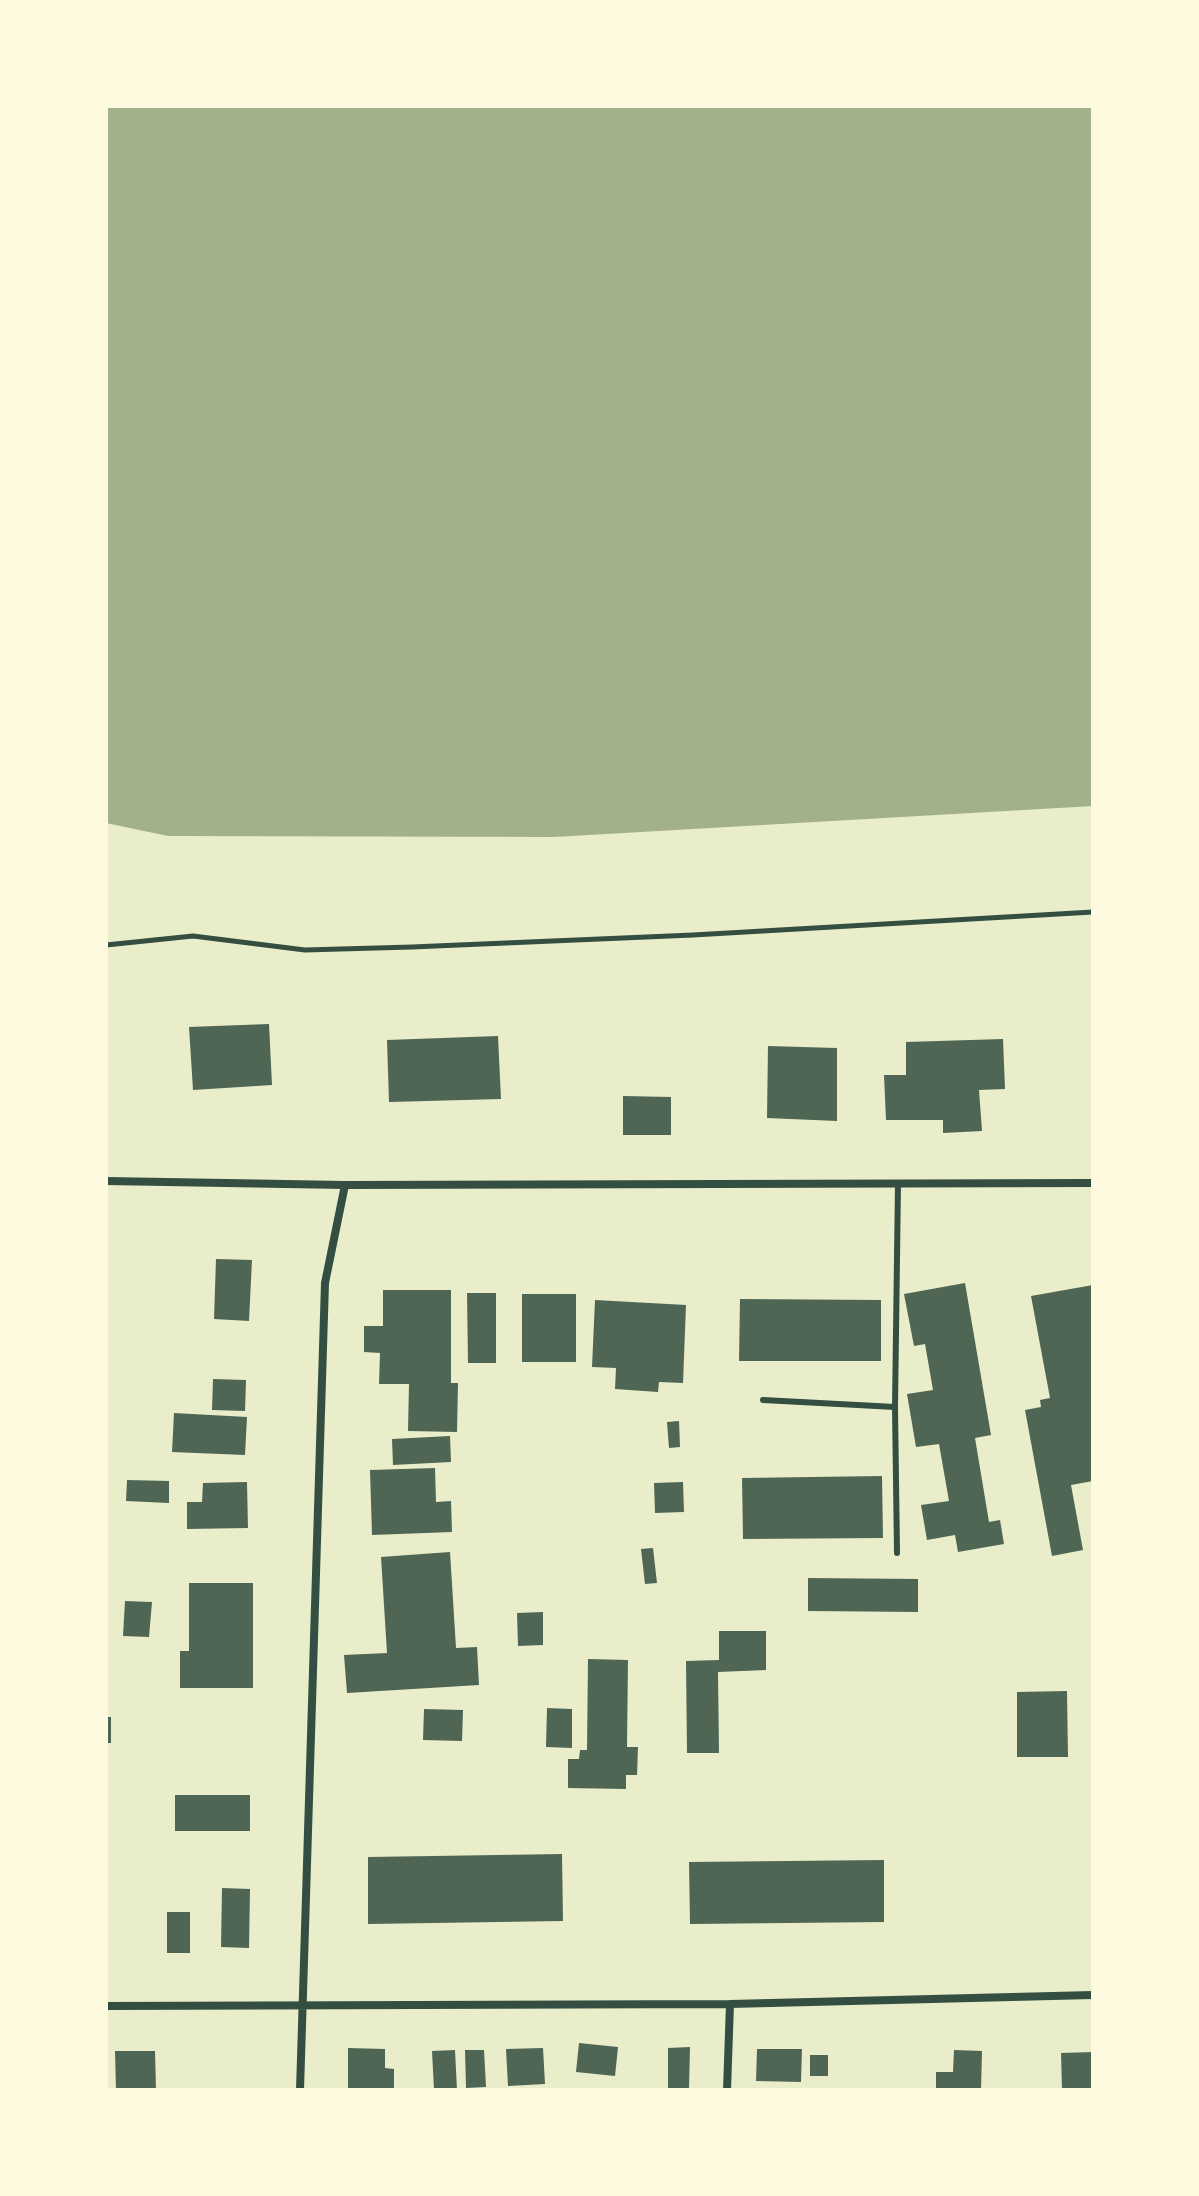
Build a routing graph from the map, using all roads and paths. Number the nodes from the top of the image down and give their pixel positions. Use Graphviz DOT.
graph roads {
  1 [pos="1093,912"];
  2 [pos="106,945"];
  3 [pos="106,1181"];
  4 [pos="898,1183"];
  5 [pos="1093,1183"];
  6 [pos="345,1185"];
  7 [pos="763,1400"];
  8 [pos="895,1407"];
  9 [pos="897,1553"];
  10 [pos="1093,1995"];
  11 [pos="730,2004"];
  12 [pos="106,2006"];
  13 [pos="301,2006"];
  14 [pos="300,2090"];
  15 [pos="727,2090"];
  1 -- 2 [label="path"];
  3 -- 6 [label="street"];
  4 -- 5 [label="street"];
  4 -- 6 [label="street"];
  4 -- 8 [label="lane"];
  6 -- 13 [label="street"];
  7 -- 8 [label="lane"];
  8 -- 9 [label="lane"];
  10 -- 11 [label="street"];
  11 -- 13 [label="street"];
  11 -- 15 [label="street"];
  12 -- 13 [label="street"];
  13 -- 14 [label="street"];
}
